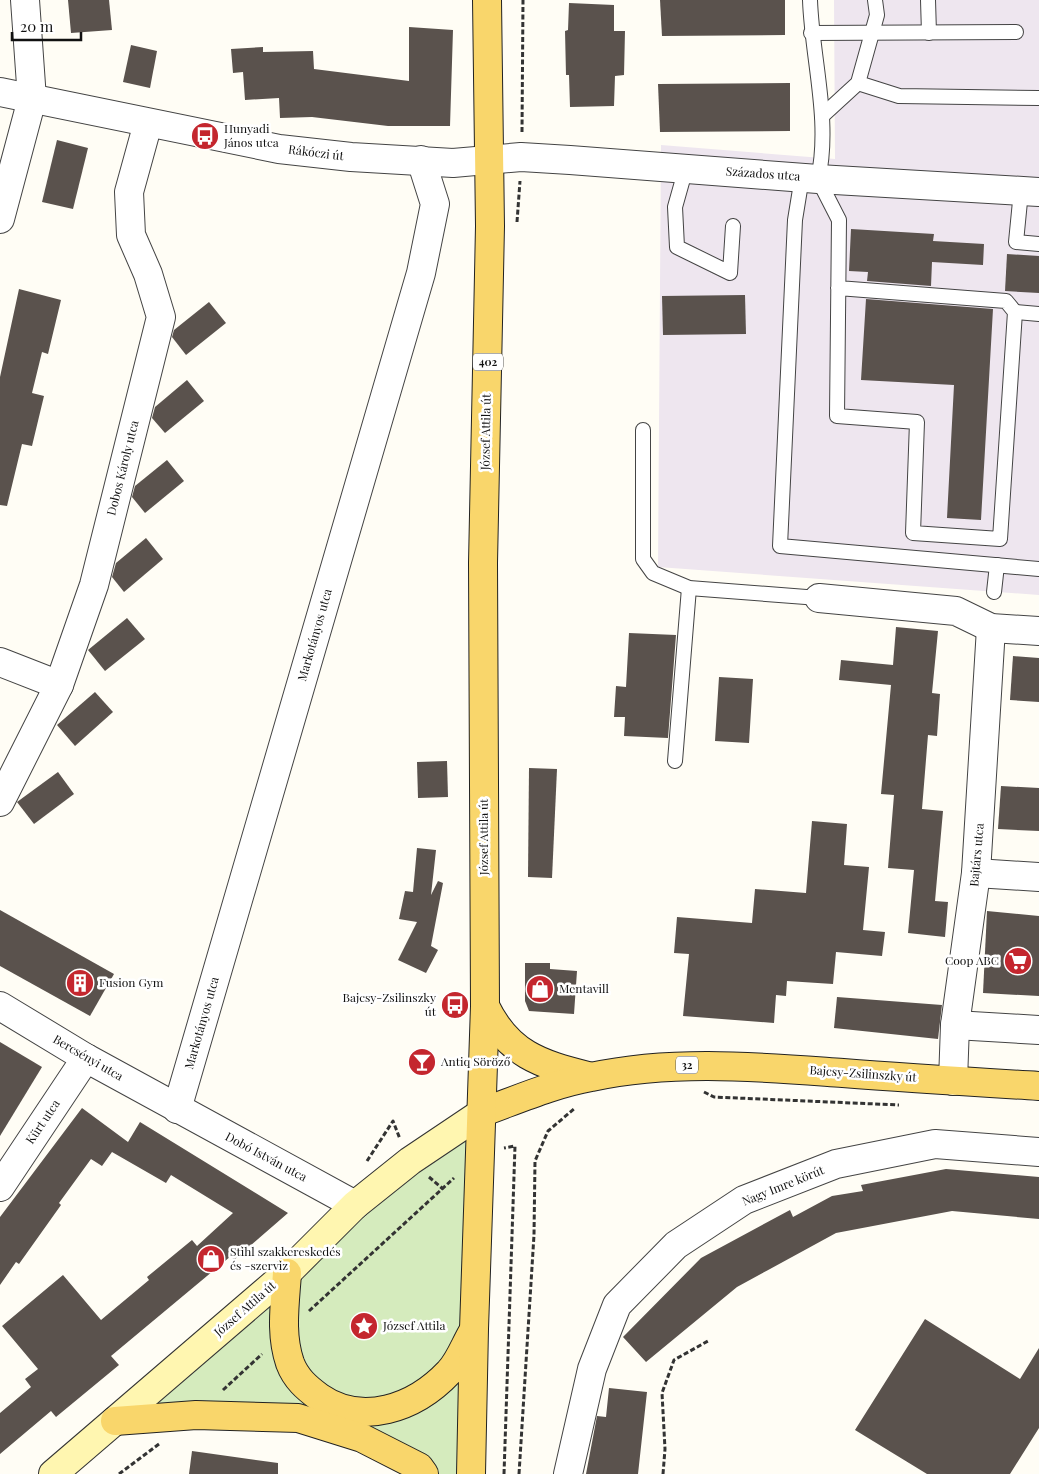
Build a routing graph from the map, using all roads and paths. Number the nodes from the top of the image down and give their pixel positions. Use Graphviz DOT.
graph roads {
  1 [pos="25,0"];
  2 [pos="487,0"];
  3 [pos="523,0"];
  4 [pos="810,0"];
  5 [pos="875,0"];
  6 [pos="928,0"];
  7 [pos="872,31"];
  8 [pos="811,32"];
  9 [pos="1016,32"];
  10 [pos="929,33"];
  11 [pos="858,82"];
  12 [pos="0,92"];
  13 [pos="1039,98"];
  14 [pos="32,99"];
  15 [pos="822,116"];
  16 [pos="148,123"];
  17 [pos="522,157"];
  18 [pos="420,160"];
  19 [pos="488,161"];
  20 [pos="684,175"];
  21 [pos="810,178"];
  22 [pos="1030,191"];
  23 [pos="0,219"];
  24 [pos="490,226"];
  25 [pos="733,226"];
  26 [pos="1039,244"];
  27 [pos="838,288"];
  28 [pos="1015,312"];
  29 [pos="1039,314"];
  30 [pos="643,430"];
  31 [pos="997,565"];
  32 [pos="1039,569"];
  33 [pos="689,588"];
  34 [pos="994,592"];
  35 [pos="819,598"];
  36 [pos="991,628"];
  37 [pos="1039,631"];
  38 [pos="0,662"];
  39 [pos="59,685"];
  40 [pos="676,761"];
  41 [pos="0,802"];
  42 [pos="976,874"];
  43 [pos="1039,877"];
  44 [pos="0,1006"];
  45 [pos="485,1006"];
  46 [pos="955,1025"];
  47 [pos="1039,1030"];
  48 [pos="86,1058"];
  49 [pos="591,1076"];
  50 [pos="952,1081"];
  51 [pos="1039,1086"];
  52 [pos="698,1088"];
  53 [pos="901,1104"];
  54 [pos="577,1106"];
  55 [pos="177,1108"];
  56 [pos="483,1112"];
  57 [pos="480,1152"];
  58 [pos="1039,1152"];
  59 [pos="410,1161"];
  60 [pos="362,1168"];
  61 [pos="0,1187"];
  62 [pos="355,1205"];
  63 [pos="287,1273"];
  64 [pos="474,1330"];
  65 [pos="708,1341"];
  66 [pos="115,1421"];
  67 [pos="53,1474"];
  68 [pos="424,1474"];
  69 [pos="471,1474"];
  70 [pos="504,1474"];
  71 [pos="519,1474"];
  72 [pos="568,1474"];
  73 [pos="663,1474"];
  1 -- 14 [label="street"];
  2 -- 19 [label="main road, József Attila út / 402"];
  3 -- 17 [label="path"];
  4 -- 8 [label="lane"];
  5 -- 7 [label="lane"];
  6 -- 10 [label="lane"];
  7 -- 8 [label="lane"];
  7 -- 10 [label="lane"];
  7 -- 11 [label="lane"];
  8 -- 15 [label="lane"];
  9 -- 10 [label="lane"];
  11 -- 13 [label="lane"];
  11 -- 15 [label="lane"];
  12 -- 14 [label="street, Rákóczi út"];
  14 -- 16 [label="street, Rákóczi út"];
  14 -- 23 [label="street"];
  15 -- 21 [label="lane"];
  16 -- 18 [label="street, Rákóczi út"];
  16 -- 39 [label="street, Dobos Károly utca"];
  17 -- 19 [label="street, Százados utca"];
  17 -- 21 [label="street, Százados utca"];
  17 -- 24 [label="path"];
  18 -- 19 [label="street, Rákóczi út"];
  18 -- 55 [label="street, Markotányos utca"];
  19 -- 24 [label="main road, József Attila út / 402"];
  20 -- 25 [label="lane"];
  21 -- 22 [label="street, Százados utca"];
  21 -- 27 [label="lane"];
  21 -- 31 [label="lane"];
  22 -- 26 [label="lane"];
  24 -- 45 [label="main road, József Attila út / 402"];
  27 -- 28 [label="lane"];
  27 -- 28 [label="lane"];
  28 -- 29 [label="lane"];
  30 -- 33 [label="lane"];
  31 -- 32 [label="lane"];
  31 -- 34 [label="lane"];
  33 -- 35 [label="lane"];
  33 -- 40 [label="lane"];
  35 -- 36 [label="street"];
  36 -- 37 [label="street"];
  36 -- 42 [label="street, Bajtárs utca"];
  38 -- 39 [label="street"];
  39 -- 41 [label="street, Dobos Károly utca"];
  42 -- 43 [label="street"];
  42 -- 46 [label="street, Bajtárs utca"];
  44 -- 48 [label="street, Bercsényi utca"];
  45 -- 49 [label="main road"];
  45 -- 56 [label="main road, József Attila út / 402"];
  46 -- 47 [label="street"];
  46 -- 50 [label="street, Bajtárs utca"];
  48 -- 55 [label="street, Bercsényi utca"];
  48 -- 61 [label="street, Kürt utca"];
  49 -- 50 [label="main road, Bajcsy-Zsilinszky út / 32"];
  49 -- 56 [label="main road, Bajcsy-Zsilinszky út / 32"];
  50 -- 51 [label="main road, Bajcsy-Zsilinszky út / 32"];
  52 -- 53 [label="path"];
  54 -- 71 [label="path"];
  55 -- 62 [label="street, Dobó István utca"];
  56 -- 57 [label="main road"];
  56 -- 59 [label="street, József Attila út"];
  57 -- 64 [label="main road"];
  57 -- 70 [label="path"];
  58 -- 72 [label="street, Nagy Imre körút"];
  59 -- 60 [label="path"];
  59 -- 62 [label="street, József Attila út"];
  62 -- 63 [label="street, József Attila út"];
  63 -- 64 [label="main road"];
  63 -- 66 [label="street, József Attila út"];
  64 -- 69 [label="main road"];
  65 -- 73 [label="path"];
  66 -- 67 [label="street, József Attila út"];
  66 -- 68 [label="main road"];
}
